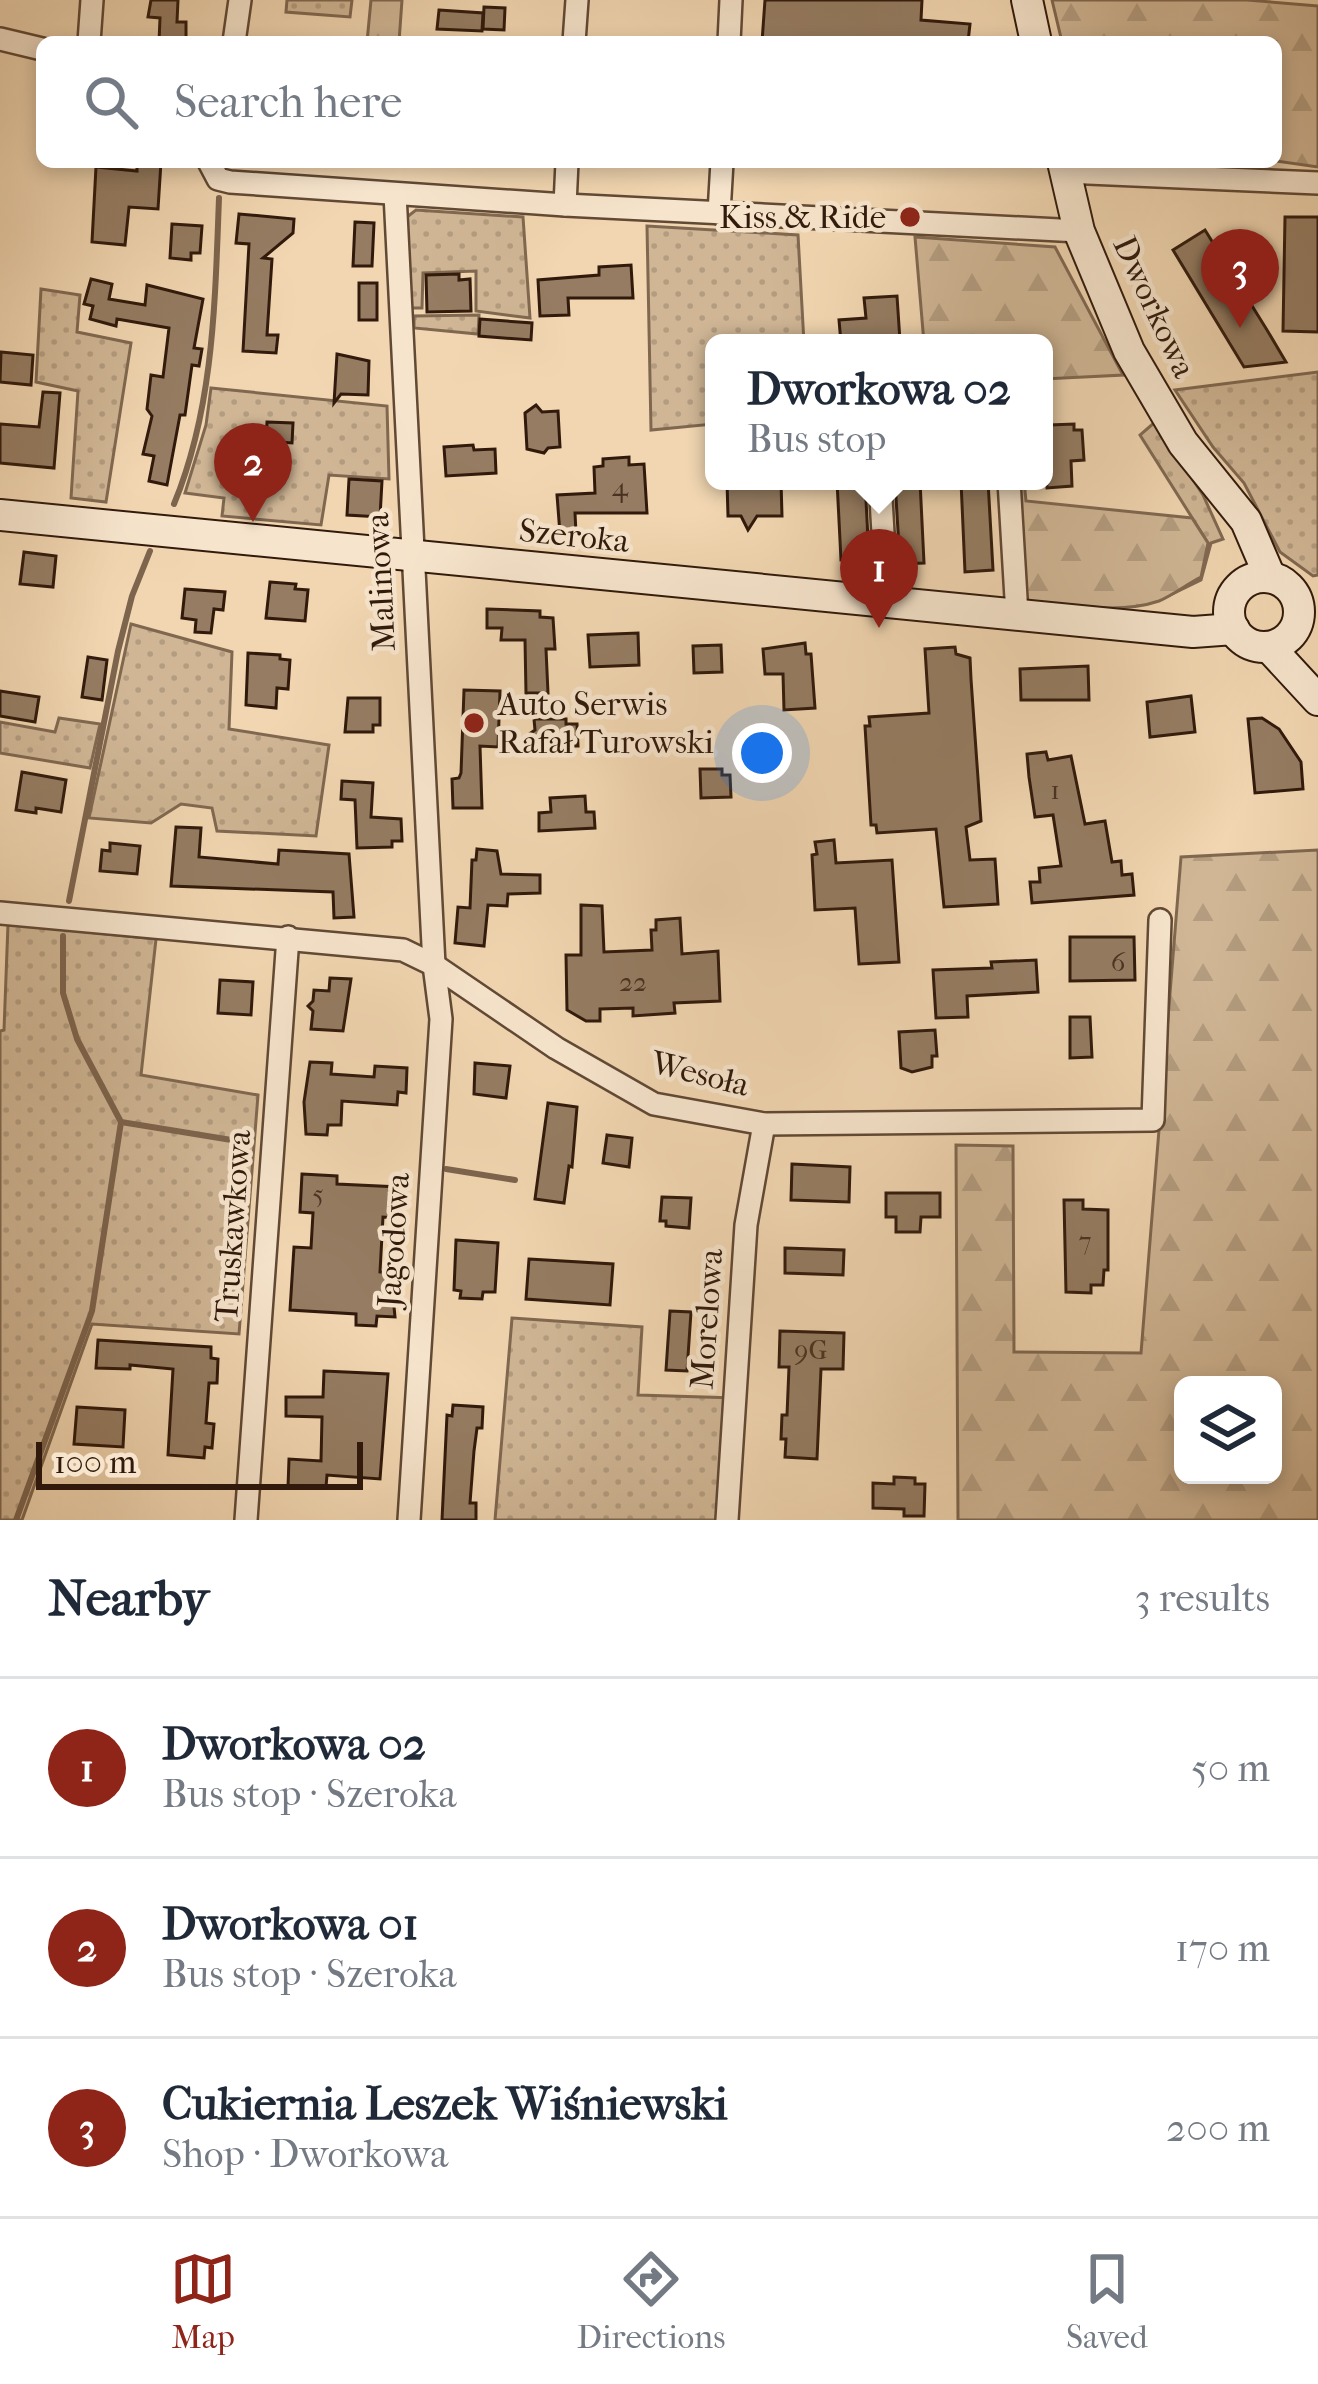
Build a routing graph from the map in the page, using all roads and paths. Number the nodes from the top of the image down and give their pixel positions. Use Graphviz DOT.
graph roads {
  1 [pos="92,0"];
  2 [pos="240,0"];
  3 [pos="577,0"];
  4 [pos="731,0"];
  5 [pos="1027,0"];
  6 [pos="89,36"];
  7 [pos="235,36"];
  8 [pos="574,36"];
  9 [pos="729,36"];
  10 [pos="1035,36"];
  11 [pos="0,39"];
  12 [pos="36,48"];
  13 [pos="212,168"];
  14 [pos="567,168"];
  15 [pos="722,168"];
  16 [pos="1064,168"];
  17 [pos="1080,168"];
  18 [pos="1318,183"];
  19 [pos="394,194"];
  20 [pos="565,205"];
  21 [pos="718,213"];
  22 [pos="1079,231"];
  23 [pos="880,490"];
  24 [pos="1010,490"];
  25 [pos="0,515"];
  26 [pos="412,556"];
  27 [pos="1248,586"];
  28 [pos="886,603"];
  29 [pos="1017,615"];
  30 [pos="1297,626"];
  31 [pos="1141,627"];
  32 [pos="1234,629"];
  33 [pos="1269,647"];
  34 [pos="1318,670"];
  35 [pos="1318,700"];
  36 [pos="0,913"];
  37 [pos="1160,920"];
  38 [pos="288,937"];
  39 [pos="434,965"];
  40 [pos="764,1124"];
  41 [pos="246,1520"];
  42 [pos="409,1520"];
  43 [pos="727,1520"];
  1 -- 6 [label="street"];
  2 -- 7 [label="street"];
  3 -- 8 [label="street"];
  4 -- 9 [label="street"];
  5 -- 10 [label="street"];
  11 -- 12 [label="street"];
  13 -- 19 [label="street"];
  14 -- 20 [label="street"];
  15 -- 21 [label="street"];
  16 -- 22 [label="street, Dworkowa"];
  17 -- 18 [label="street"];
  19 -- 20 [label="street"];
  19 -- 26 [label="street, Malinowa"];
  20 -- 21 [label="street"];
  21 -- 22 [label="street"];
  22 -- 27 [label="street, Dworkowa"];
  23 -- 28 [label="street"];
  24 -- 29 [label="street"];
  25 -- 26 [label="street, Szeroka"];
  26 -- 28 [label="street, Szeroka"];
  26 -- 39 [label="street, Malinowa"];
  27 -- 30 [label="street"];
  27 -- 31 [label="street, Szeroka"];
  27 -- 32 [label="street"];
  28 -- 29 [label="street, Szeroka"];
  29 -- 31 [label="street, Szeroka"];
  30 -- 33 [label="street"];
  30 -- 34 [label="street"];
  31 -- 32 [label="street, Szeroka"];
  32 -- 33 [label="street"];
  33 -- 35 [label="street"];
  36 -- 38 [label="street, Wesoła"];
  37 -- 40 [label="street, Wesoła"];
  38 -- 39 [label="street, Wesoła"];
  38 -- 41 [label="street, Truskawkowa"];
  39 -- 40 [label="street, Wesoła"];
  39 -- 42 [label="street, Jagodowa"];
  40 -- 43 [label="street, Morelowa"];
}
